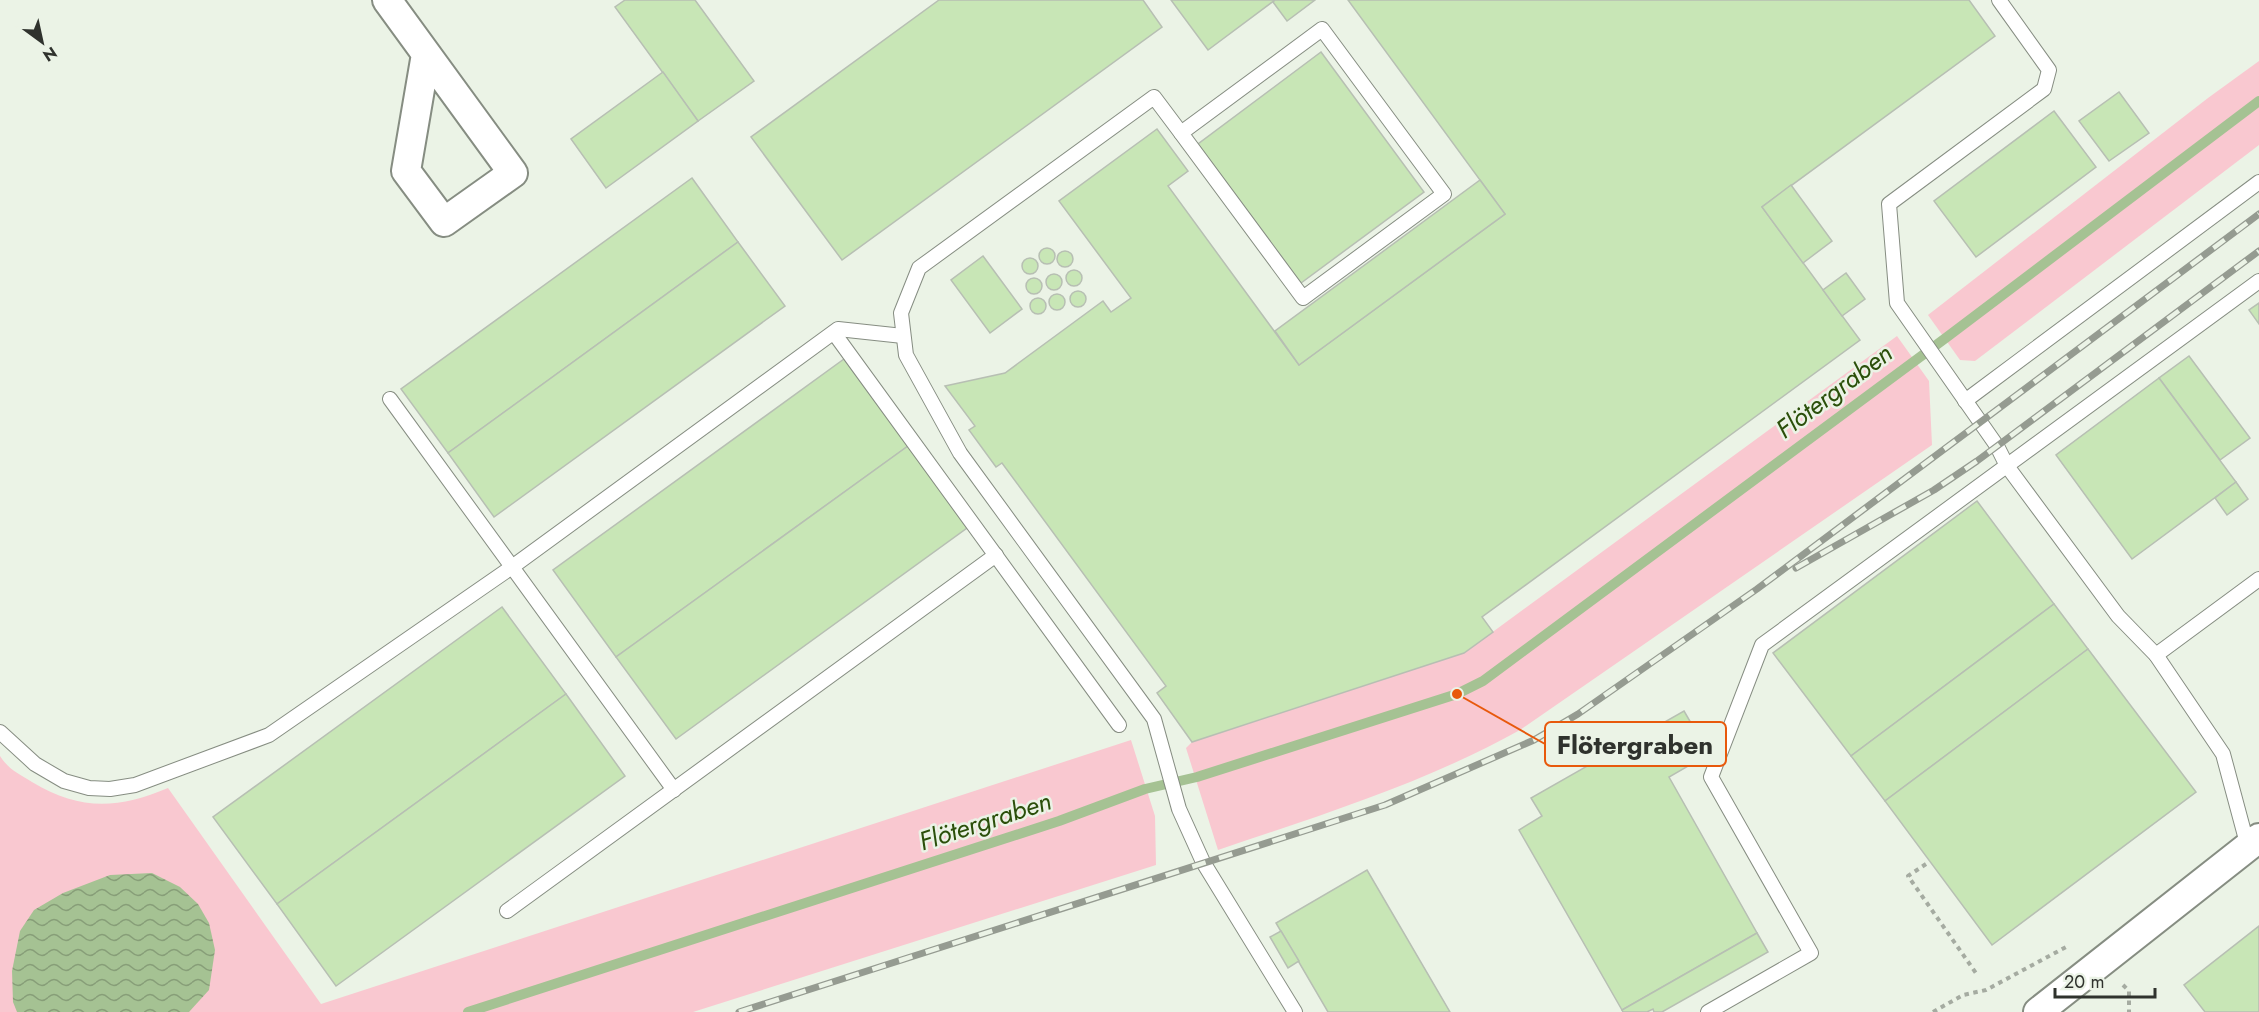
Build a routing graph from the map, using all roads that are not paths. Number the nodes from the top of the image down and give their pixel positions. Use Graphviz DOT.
graph roads {
  1 [pos="387,0"];
  2 [pos="1999,0"];
  3 [pos="426,54"];
  4 [pos="1181,133"];
  5 [pos="2259,182"];
  6 [pos="2259,281"];
  7 [pos="834,333"];
  8 [pos="903,336"];
  9 [pos="390,399"];
  10 [pos="1965,400"];
  11 [pos="2007,466"];
  12 [pos="996,555"];
  13 [pos="512,567"];
  14 [pos="2259,579"];
  15 [pos="2156,655"];
  16 [pos="1119,725"];
  17 [pos="0,732"];
  18 [pos="674,790"];
  19 [pos="2254,843"];
  20 [pos="507,910"];
  21 [pos="2043,1011"];
  22 [pos="1295,1012"];
  23 [pos="1708,1012"];
  1 -- 3 [label="street"];
  2 -- 10 [label="lane"];
  3 -- 3 [label="street"];
  4 -- 4 [label="lane"];
  4 -- 8 [label="lane"];
  5 -- 10 [label="lane"];
  6 -- 11 [label="lane"];
  7 -- 8 [label="lane"];
  7 -- 12 [label="lane"];
  7 -- 13 [label="lane"];
  8 -- 22 [label="lane"];
  9 -- 13 [label="lane"];
  10 -- 11 [label="lane"];
  11 -- 15 [label="lane"];
  11 -- 23 [label="lane"];
  12 -- 16 [label="lane"];
  12 -- 18 [label="lane"];
  13 -- 17 [label="lane"];
  13 -- 18 [label="lane"];
  14 -- 15 [label="lane"];
  15 -- 19 [label="lane"];
  18 -- 20 [label="lane"];
  19 -- 21 [label="street"];
}
